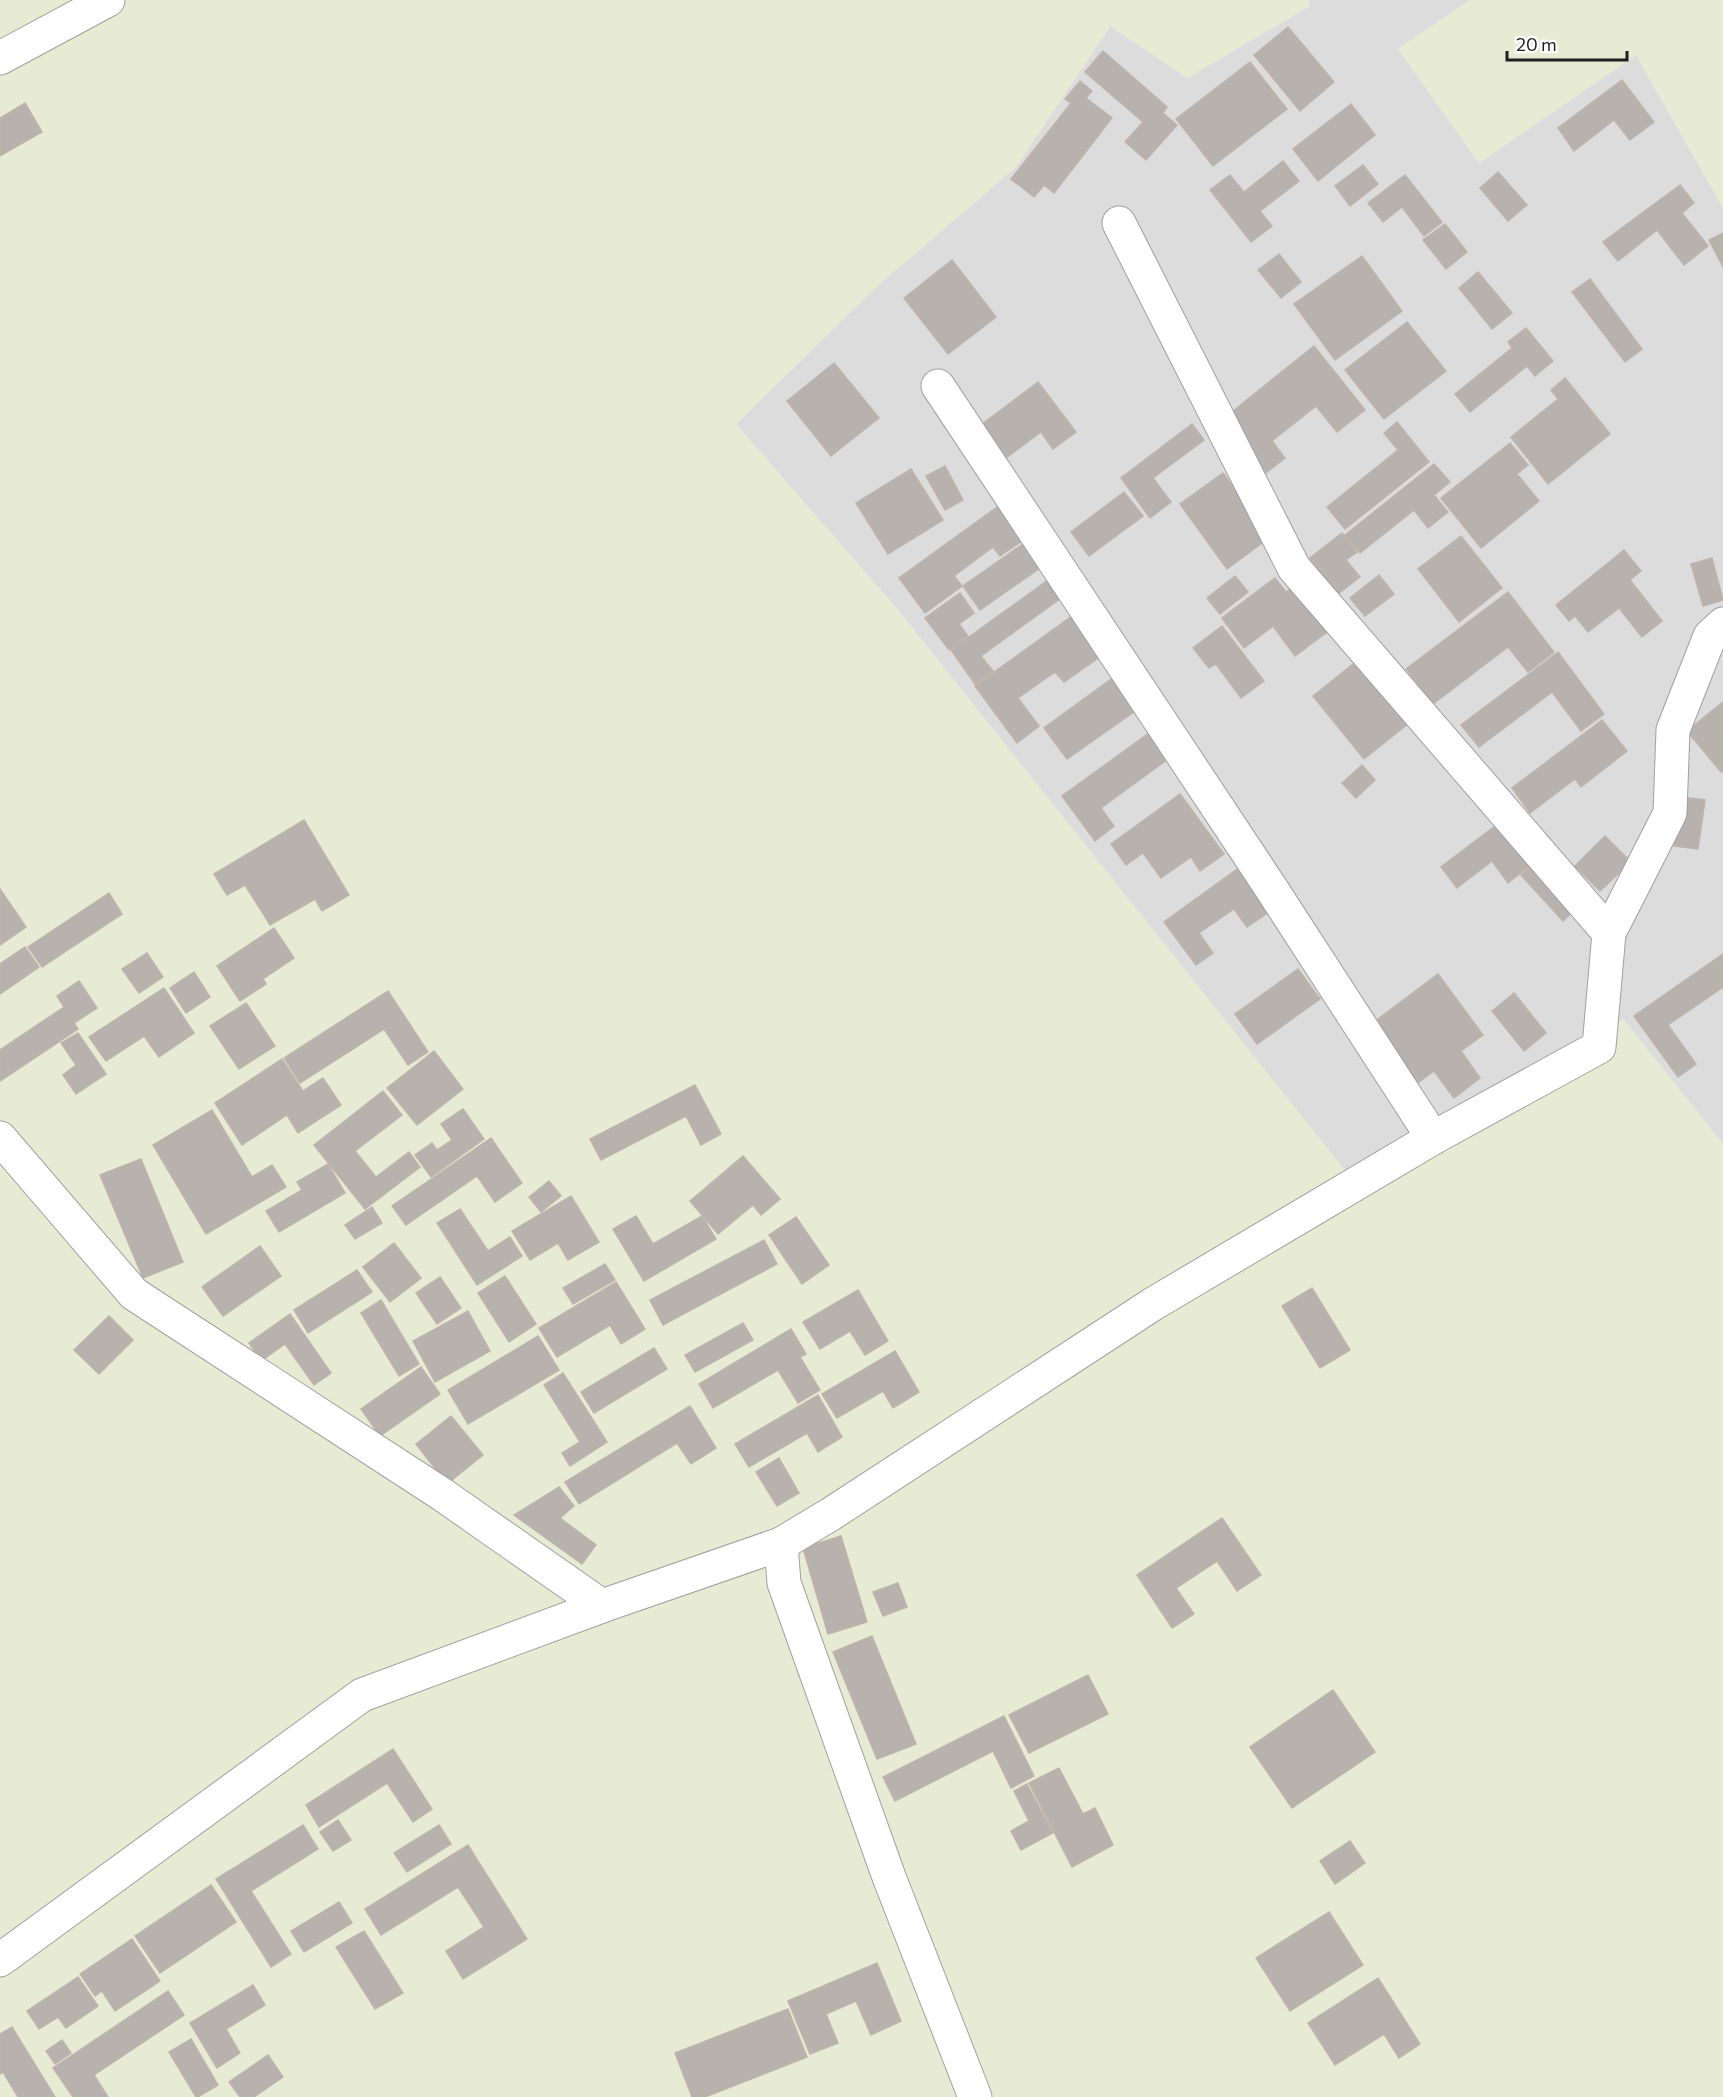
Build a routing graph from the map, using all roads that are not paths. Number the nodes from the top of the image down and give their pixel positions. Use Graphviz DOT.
graph roads {
  1 [pos="108,0"];
  2 [pos="0,58"];
  3 [pos="1119,223"];
  4 [pos="938,386"];
  5 [pos="1723,624"];
  6 [pos="1609,933"];
  7 [pos="0,1138"];
  8 [pos="1433,1138"];
  9 [pos="781,1544"];
  10 [pos="602,1606"];
  11 [pos="0,1960"];
  12 [pos="975,2097"];
  1 -- 2 [label="street"];
  3 -- 6 [label="street"];
  4 -- 8 [label="street"];
  5 -- 6 [label="street"];
  6 -- 8 [label="street"];
  7 -- 10 [label="street"];
  8 -- 9 [label="street"];
  9 -- 10 [label="street"];
  9 -- 12 [label="street"];
  10 -- 11 [label="street"];
}
